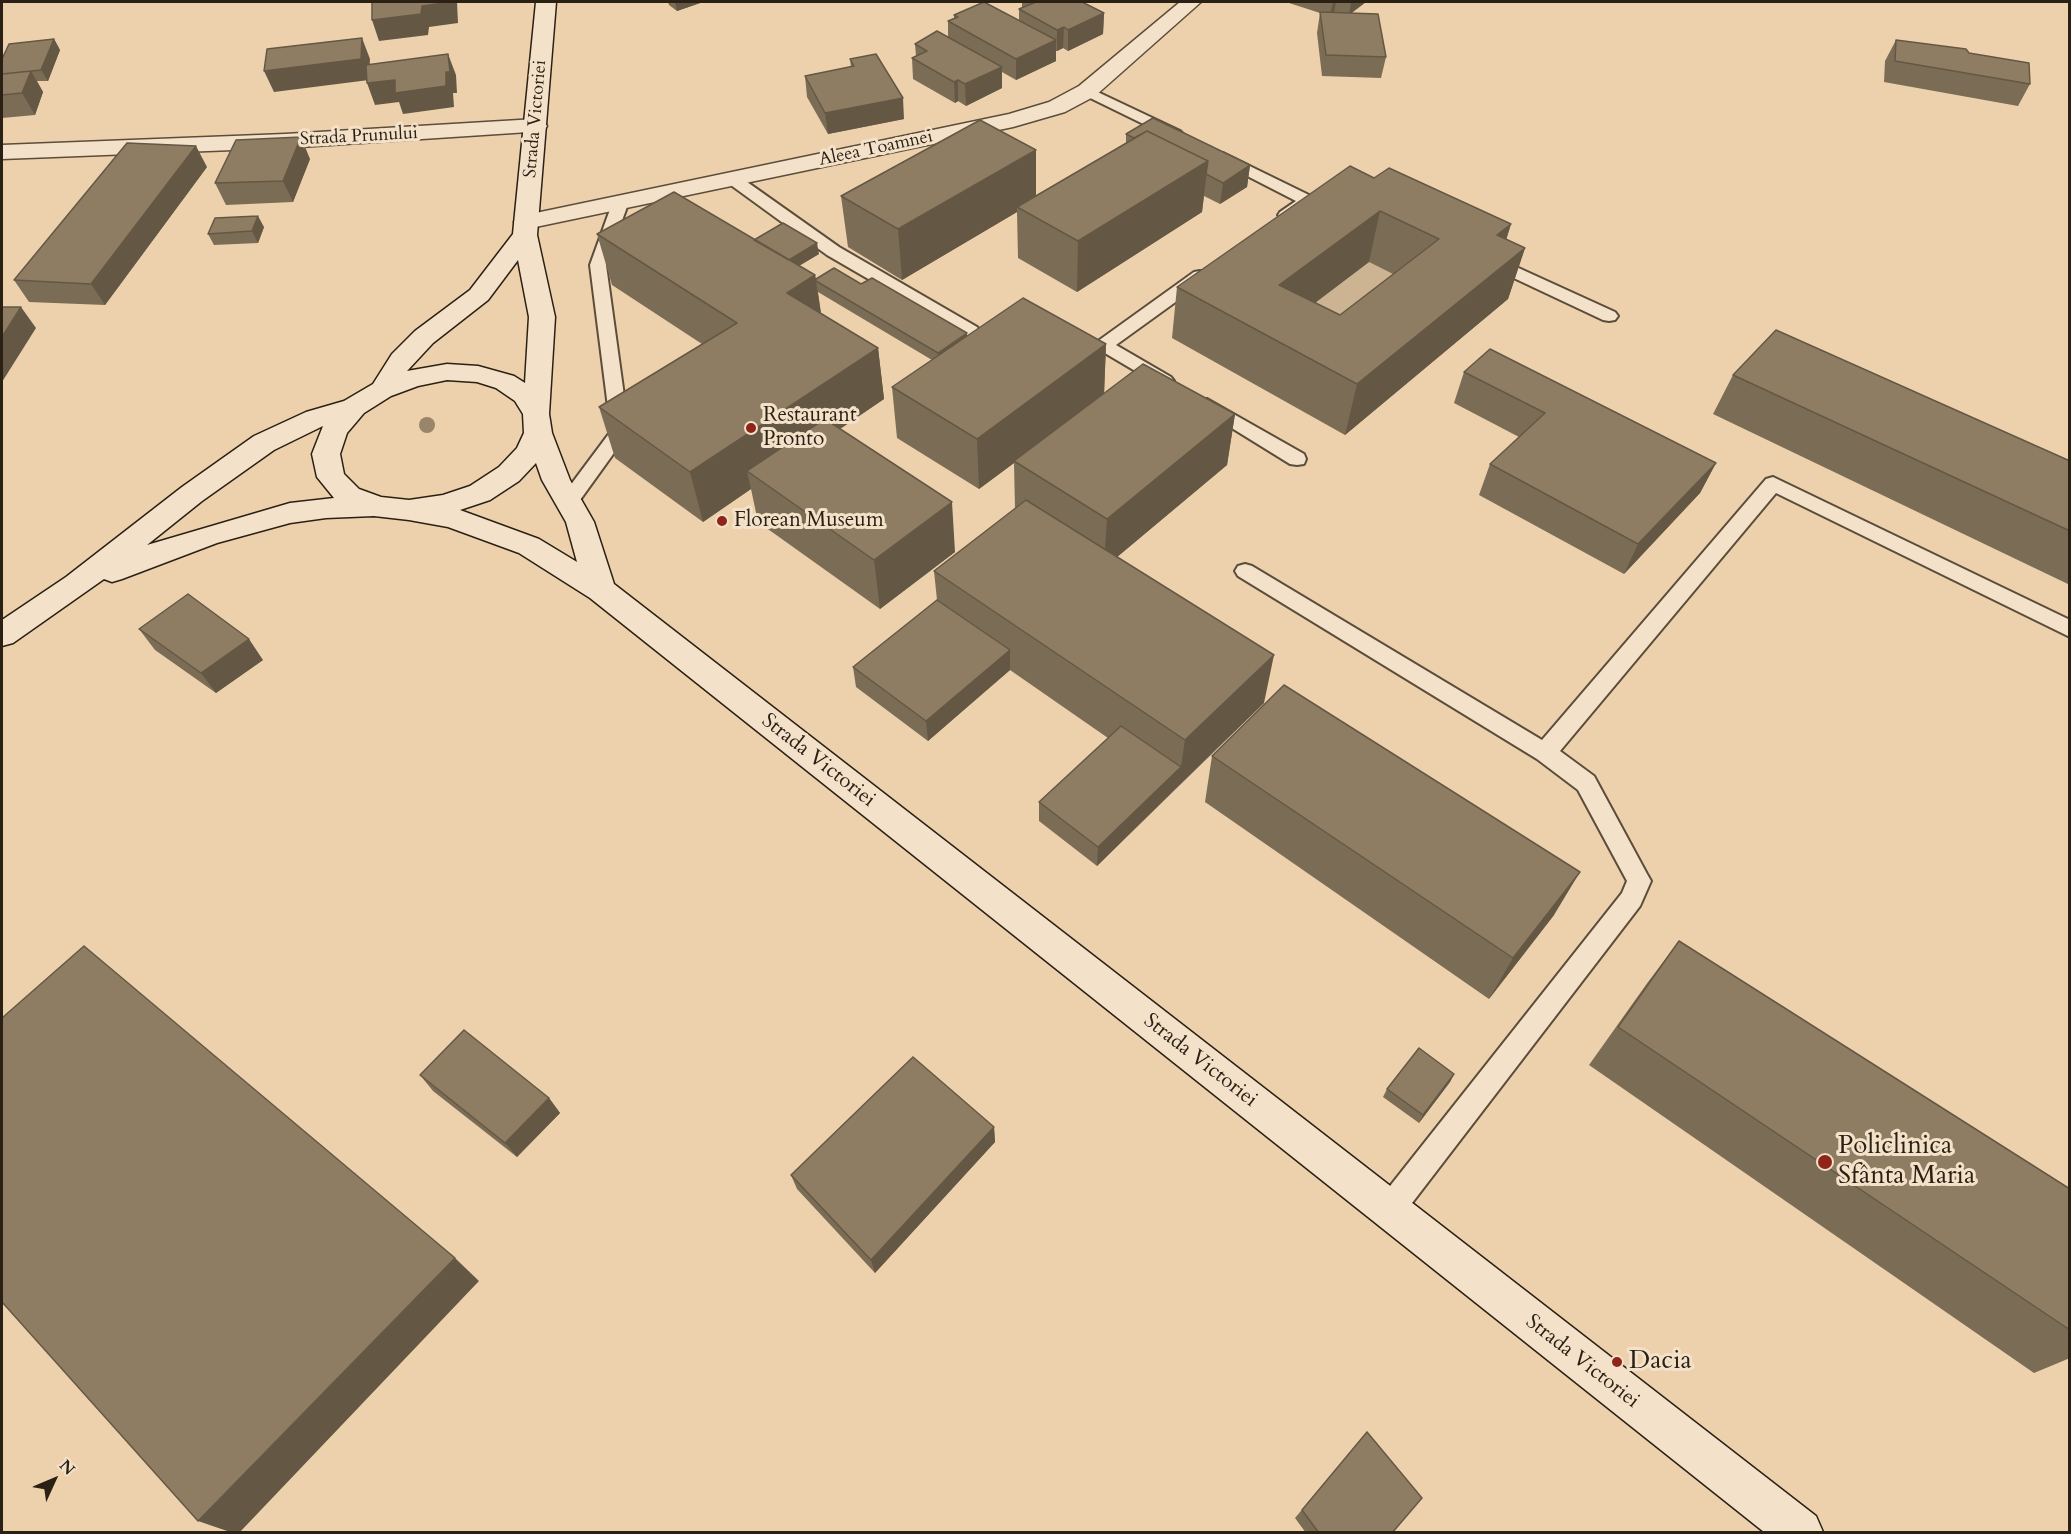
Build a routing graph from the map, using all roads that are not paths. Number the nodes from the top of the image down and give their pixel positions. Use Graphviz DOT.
graph roads {
  1 [pos="546,2"];
  2 [pos="1191,2"];
  3 [pos="1088,91"];
  4 [pos="536,126"];
  5 [pos="1192,143"];
  6 [pos="2,152"];
  7 [pos="1213,153"];
  8 [pos="734,180"];
  9 [pos="1307,200"];
  10 [pos="1329,200"];
  11 [pos="620,204"];
  12 [pos="1268,228"];
  13 [pos="526,229"];
  14 [pos="1480,255"];
  15 [pos="1210,269"];
  16 [pos="1609,316"];
  17 [pos="971,331"];
  18 [pos="1175,387"];
  19 [pos="382,390"];
  20 [pos="1196,399"];
  21 [pos="354,407"];
  22 [pos="537,423"];
  23 [pos="1297,459"];
  24 [pos="568,502"];
  25 [pos="378,507"];
  26 [pos="409,510"];
  27 [pos="1245,571"];
  28 [pos="77,585"];
  29 [pos="601,590"];
  30 [pos="2070,629"];
  31 [pos="2,635"];
  32 [pos="1545,753"];
  33 [pos="1389,1210"];
  34 [pos="1800,1533"];
  1 -- 4 [label="street, Strada Victoriei"];
  2 -- 3 [label="street, Aleea Toamnei"];
  3 -- 5 [label="lane"];
  3 -- 8 [label="street, Aleea Toamnei"];
  4 -- 6 [label="street, Strada Prunului"];
  4 -- 13 [label="street, Strada Victoriei"];
  7 -- 9 [label="lane"];
  8 -- 11 [label="street, Aleea Toamnei"];
  8 -- 17 [label="lane"];
  9 -- 10 [label="lane"];
  9 -- 12 [label="lane"];
  11 -- 13 [label="street, Aleea Toamnei"];
  11 -- 24 [label="lane"];
  13 -- 19 [label="street"];
  13 -- 22 [label="street"];
  14 -- 16 [label="lane"];
  15 -- 18 [label="lane"];
  19 -- 21 [label="street"];
  19 -- 22 [label="street"];
  20 -- 23 [label="lane"];
  21 -- 25 [label="street"];
  21 -- 28 [label="street"];
  22 -- 24 [label="street"];
  22 -- 26 [label="street"];
  24 -- 29 [label="street"];
  25 -- 26 [label="street"];
  25 -- 28 [label="street"];
  26 -- 29 [label="street, Strada Victoriei"];
  27 -- 32 [label="lane"];
  28 -- 31 [label="street"];
  29 -- 33 [label="street, Strada Victoriei"];
  30 -- 32 [label="lane"];
  32 -- 33 [label="lane"];
  33 -- 34 [label="street, Strada Victoriei"];
}
